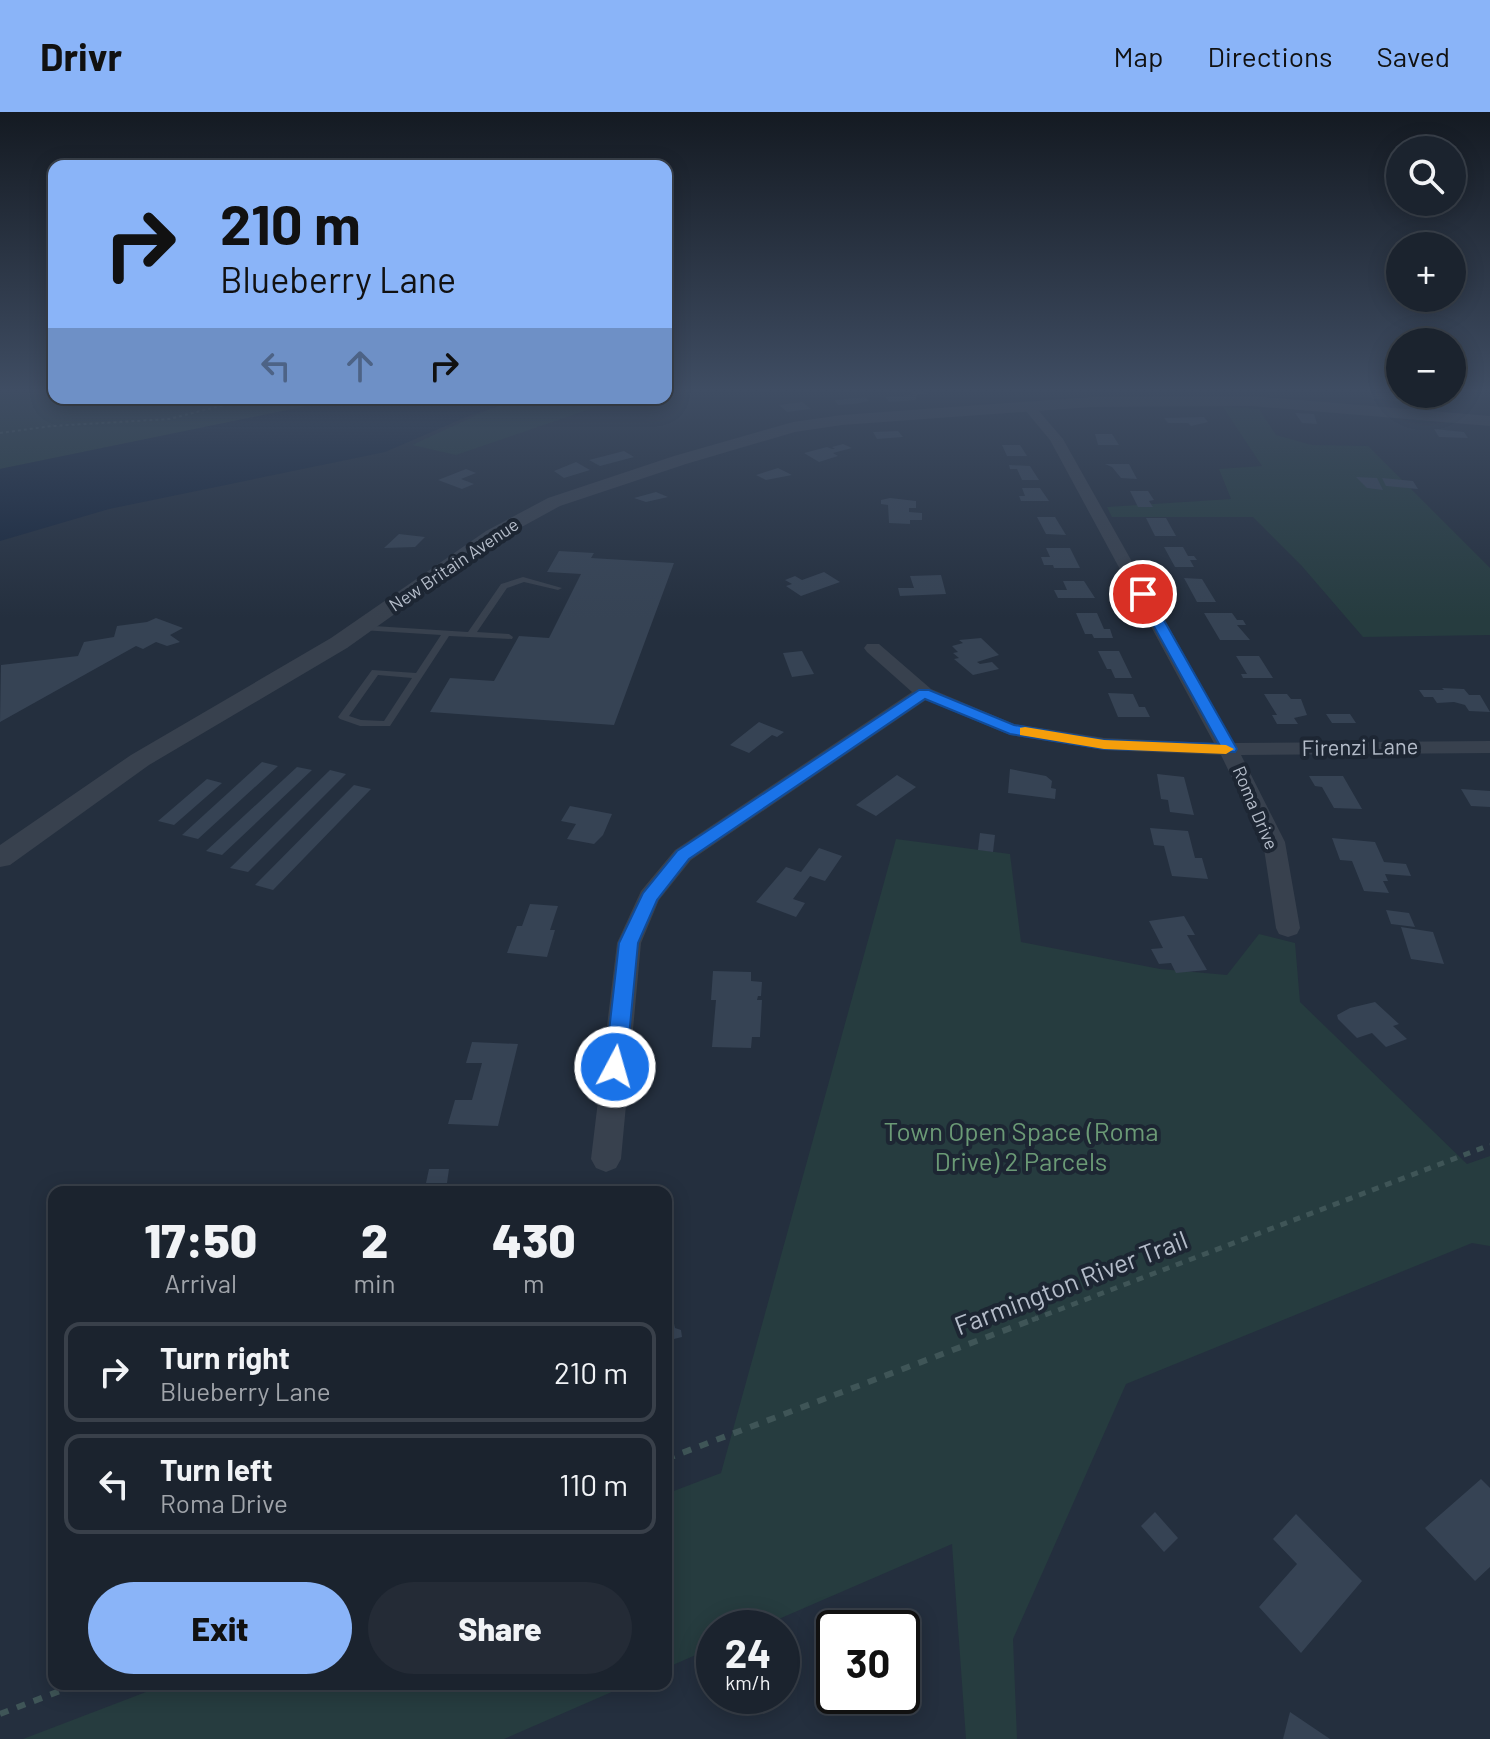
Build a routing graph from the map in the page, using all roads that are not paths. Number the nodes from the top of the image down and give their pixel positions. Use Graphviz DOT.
graph roads {
  1 [pos="661,466"];
  2 [pos="1071,466"];
  3 [pos="558,588"];
  4 [pos="361,627"];
  5 [pos="447,632"];
  6 [pos="471,634"];
  7 [pos="509,637"];
  8 [pos="873,648"];
  9 [pos="418,676"];
  10 [pos="924,693"];
  11 [pos="1490,747"];
  12 [pos="1229,749"];
  13 [pos="0,858"];
  14 [pos="1288,928"];
  15 [pos="606,1159"];
  1 -- 4 [label="street, New Britain Avenue"];
  2 -- 12 [label="street, Roma Drive"];
  3 -- 6 [label="lane"];
  4 -- 5 [label="lane"];
  4 -- 13 [label="street, New Britain Avenue"];
  5 -- 6 [label="lane"];
  5 -- 9 [label="lane"];
  6 -- 7 [label="lane"];
  8 -- 10 [label="street, Firenzi Lane"];
  9 -- 9 [label="lane"];
  10 -- 12 [label="street, Firenzi Lane"];
  10 -- 15 [label="street"];
  11 -- 12 [label="street, Firenzi Lane"];
  12 -- 14 [label="street, Roma Drive"];
}
